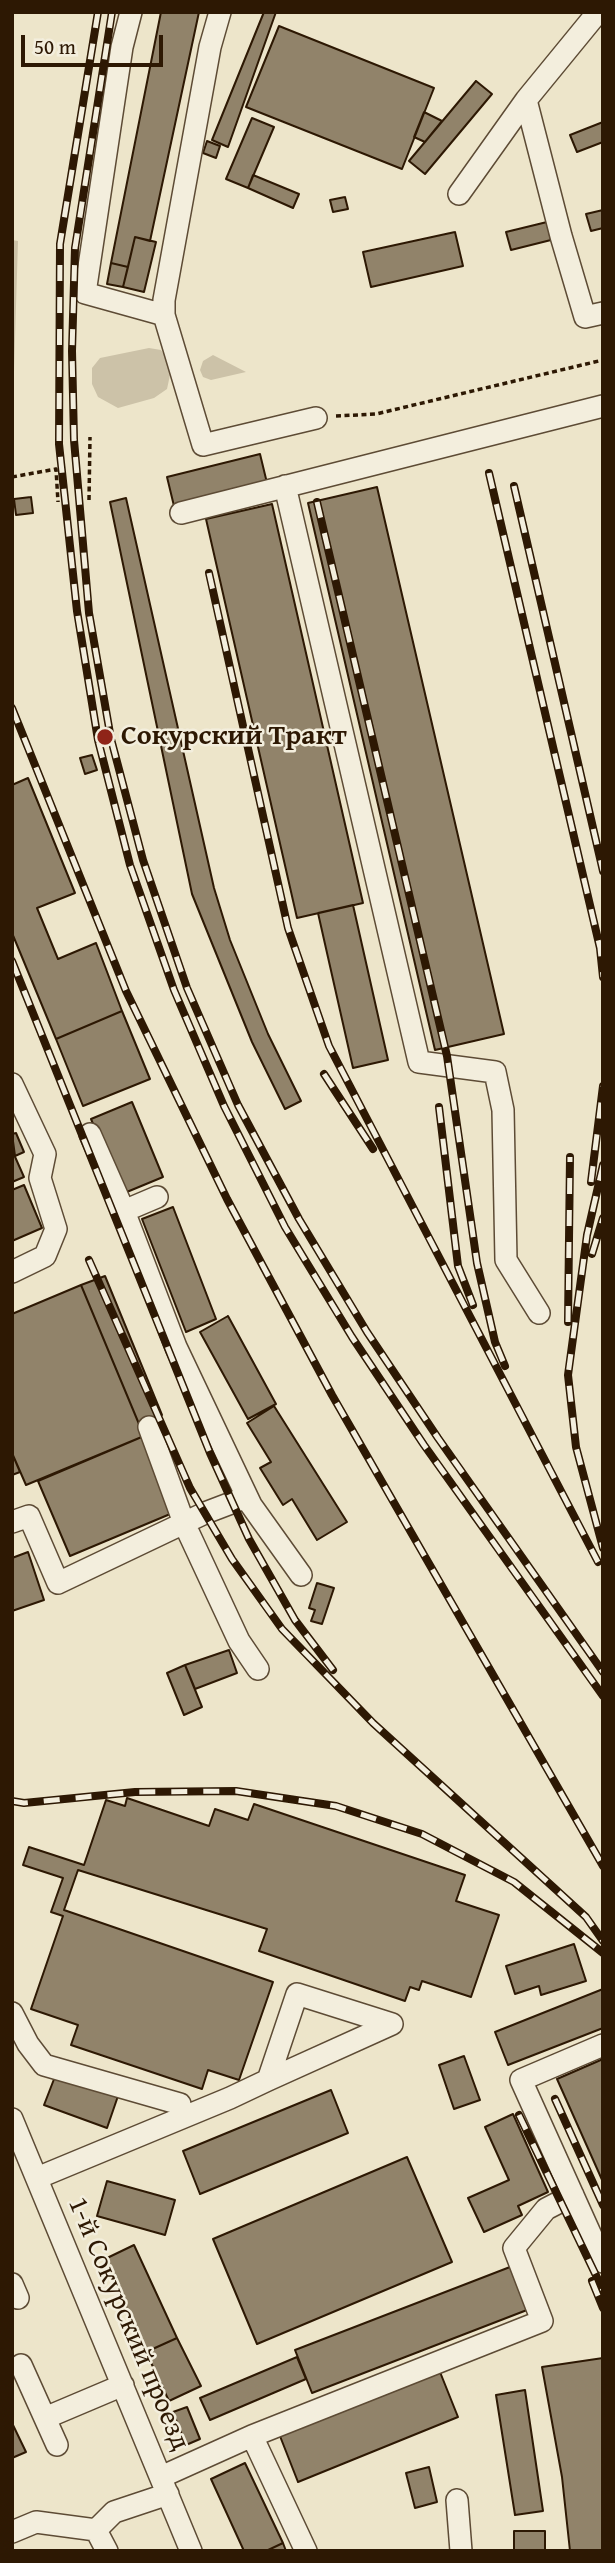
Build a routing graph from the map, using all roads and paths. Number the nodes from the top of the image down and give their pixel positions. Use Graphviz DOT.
graph roads {
  1 [pos="131,12"];
  2 [pos="220,12"];
  3 [pos="598,12"];
  4 [pos="526,100"];
  5 [pos="459,194"];
  6 [pos="164,315"];
  7 [pos="594,315"];
  8 [pos="603,360"];
  9 [pos="603,406"];
  10 [pos="316,418"];
  11 [pos="90,437"];
  12 [pos="12,477"];
  13 [pos="285,486"];
  14 [pos="89,500"];
  15 [pos="58,502"];
  16 [pos="181,513"];
  17 [pos="12,1084"];
  18 [pos="90,1134"];
  19 [pos="157,1197"];
  20 [pos="124,1211"];
  21 [pos="12,1272"];
  22 [pos="539,1313"];
  23 [pos="149,1427"];
  24 [pos="247,1497"];
  25 [pos="12,1522"];
  26 [pos="184,1523"];
  27 [pos="300,1575"];
  28 [pos="258,1669"];
  29 [pos="12,2013"];
  30 [pos="603,2045"];
  31 [pos="268,2080"];
  32 [pos="180,2104"];
  33 [pos="12,2119"];
  34 [pos="37,2178"];
  35 [pos="573,2195"];
  36 [pos="603,2262"];
  37 [pos="21,2365"];
  38 [pos="123,2385"];
  39 [pos="45,2418"];
  40 [pos="252,2436"];
  41 [pos="57,2445"];
  42 [pos="164,2485"];
  43 [pos="457,2500"];
  44 [pos="96,2530"];
  45 [pos="12,2532"];
  46 [pos="107,2551"];
  47 [pos="191,2551"];
  48 [pos="306,2551"];
  49 [pos="461,2551"];
  1 -- 6 [label="street"];
  2 -- 6 [label="street"];
  3 -- 4 [label="street"];
  4 -- 5 [label="street"];
  4 -- 7 [label="street"];
  6 -- 10 [label="street"];
  8 -- 10 [label="path"];
  9 -- 13 [label="street"];
  11 -- 14 [label="path"];
  12 -- 15 [label="path"];
  13 -- 16 [label="street"];
  13 -- 22 [label="street"];
  17 -- 21 [label="street"];
  18 -- 20 [label="street"];
  19 -- 20 [label="street"];
  20 -- 24 [label="street"];
  23 -- 26 [label="street"];
  24 -- 26 [label="street"];
  24 -- 27 [label="street"];
  25 -- 26 [label="street"];
  26 -- 28 [label="street"];
  29 -- 32 [label="street"];
  30 -- 35 [label="street"];
  31 -- 31 [label="street"];
  31 -- 34 [label="street"];
  33 -- 34 [label="street, 1-й Сокурский проезд"];
  34 -- 38 [label="street, 1-й Сокурский проезд"];
  35 -- 36 [label="street"];
  35 -- 40 [label="street"];
  37 -- 39 [label="street"];
  38 -- 39 [label="street"];
  38 -- 42 [label="street, 1-й Сокурский проезд"];
  39 -- 41 [label="street"];
  40 -- 42 [label="street"];
  40 -- 48 [label="street"];
  42 -- 44 [label="street"];
  42 -- 47 [label="street, 1-й Сокурский проезд"];
  43 -- 49 [label="street"];
  44 -- 45 [label="street"];
  44 -- 46 [label="street"];
}
